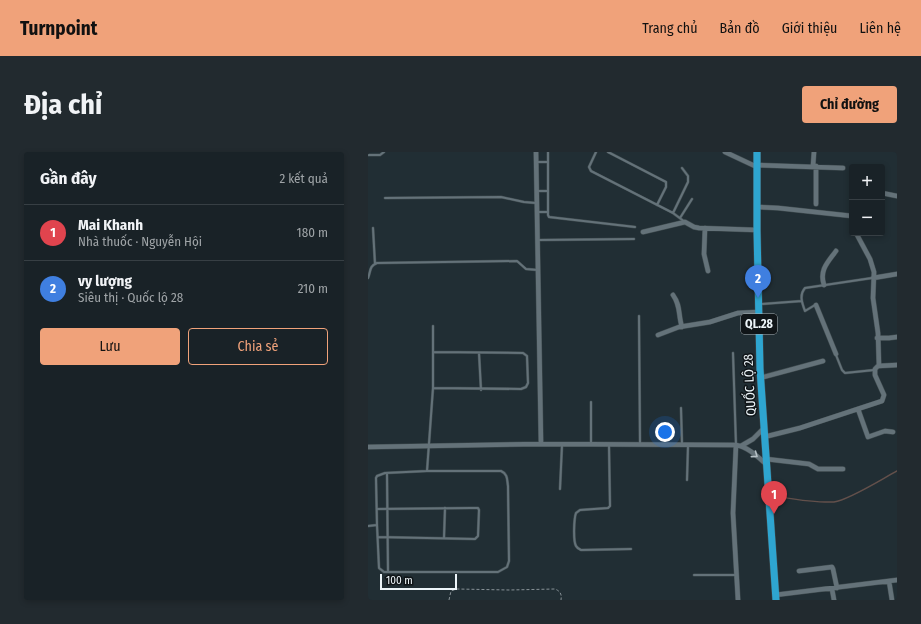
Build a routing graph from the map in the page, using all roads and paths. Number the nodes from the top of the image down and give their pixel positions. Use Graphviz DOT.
graph roads {
  1 [pos="384,152"];
  2 [pos="536,152"];
  3 [pos="548,152"];
  4 [pos="596,152"];
  5 [pos="608,152"];
  6 [pos="725,152"];
  7 [pos="758,152"];
  8 [pos="814,152"];
  9 [pos="368,155"];
  10 [pos="536,162"];
  11 [pos="548,162"];
  12 [pos="757,166"];
  13 [pos="815,166"];
  14 [pos="682,168"];
  15 [pos="843,168"];
  16 [pos="536,191"];
  17 [pos="548,191"];
  18 [pos="885,194"];
  19 [pos="897,196"];
  20 [pos="386,198"];
  21 [pos="692,199"];
  22 [pos="536,203"];
  23 [pos="816,204"];
  24 [pos="657,205"];
  25 [pos="757,207"];
  26 [pos="536,212"];
  27 [pos="548,212"];
  28 [pos="674,213"];
  29 [pos="849,216"];
  30 [pos="680,218"];
  31 [pos="685,222"];
  32 [pos="636,227"];
  33 [pos="373,228"];
  34 [pos="705,228"];
  35 [pos="757,230"];
  36 [pos="643,232"];
  37 [pos="858,236"];
  38 [pos="634,239"];
  39 [pos="537,240"];
  40 [pos="836,251"];
  41 [pos="375,264"];
  42 [pos="538,270"];
  43 [pos="708,271"];
  44 [pos="897,274"];
  45 [pos="368,278"];
  46 [pos="873,278"];
  47 [pos="824,285"];
  48 [pos="673,295"];
  49 [pos="802,301"];
  50 [pos="816,305"];
  51 [pos="758,309"];
  52 [pos="639,316"];
  53 [pos="433,326"];
  54 [pos="682,326"];
  55 [pos="658,335"];
  56 [pos="897,337"];
  57 [pos="877,338"];
  58 [pos="433,352"];
  59 [pos="733,352"];
  60 [pos="479,353"];
  61 [pos="836,354"];
  62 [pos="823,362"];
  63 [pos="897,365"];
  64 [pos="879,366"];
  65 [pos="874,370"];
  66 [pos="760,378"];
  67 [pos="433,388"];
  68 [pos="481,390"];
  69 [pos="591,402"];
  70 [pos="681,408"];
  71 [pos="858,409"];
  72 [pos="764,428"];
  73 [pos="893,432"];
  74 [pos="764,438"];
  75 [pos="541,444"];
  76 [pos="591,444"];
  77 [pos="640,444"];
  78 [pos="562,445"];
  79 [pos="609,445"];
  80 [pos="682,445"];
  81 [pos="688,445"];
  82 [pos="736,445"];
  83 [pos="430,446"];
  84 [pos="741,446"];
  85 [pos="368,447"];
  86 [pos="766,462"];
  87 [pos="843,469"];
  88 [pos="427,471"];
  89 [pos="387,473"];
  90 [pos="688,480"];
  91 [pos="560,490"];
  92 [pos="445,508"];
  93 [pos="377,509"];
  94 [pos="387,509"];
  95 [pos="377,525"];
  96 [pos="368,526"];
  97 [pos="378,537"];
  98 [pos="387,538"];
  99 [pos="444,538"];
  100 [pos="631,549"];
  101 [pos="799,571"];
  102 [pos="388,572"];
  103 [pos="694,575"];
  104 [pos="737,575"];
  105 [pos="897,580"];
  106 [pos="890,581"];
  107 [pos="835,588"];
  108 [pos="776,597"];
  109 [pos="449,600"];
  110 [pos="561,600"];
  111 [pos="738,600"];
  112 [pos="834,600"];
  113 [pos="892,600"];
  1 -- 9 [label="lane"];
  2 -- 10 [label="street"];
  3 -- 11 [label="lane"];
  4 -- 24 [label="lane"];
  5 -- 24 [label="lane"];
  6 -- 12 [label="street"];
  7 -- 12 [label="highway, QUỐC LỘ 28 / QL.28"];
  8 -- 13 [label="street"];
  10 -- 11 [label="lane"];
  10 -- 16 [label="street"];
  11 -- 17 [label="lane"];
  12 -- 13 [label="street"];
  12 -- 25 [label="highway, QUỐC LỘ 28 / QL.28"];
  13 -- 15 [label="street"];
  13 -- 23 [label="street"];
  14 -- 28 [label="lane"];
  16 -- 17 [label="lane"];
  16 -- 22 [label="street"];
  17 -- 27 [label="lane"];
  18 -- 19 [label="street"];
  20 -- 22 [label="lane"];
  21 -- 30 [label="lane"];
  22 -- 26 [label="street"];
  24 -- 28 [label="lane"];
  25 -- 29 [label="street"];
  25 -- 35 [label="highway, QUỐC LỘ 28 / QL.28"];
  26 -- 27 [label="lane"];
  26 -- 39 [label="street"];
  27 -- 32 [label="lane"];
  28 -- 30 [label="lane"];
  30 -- 31 [label="lane"];
  31 -- 34 [label="street"];
  31 -- 36 [label="street"];
  33 -- 41 [label="lane"];
  34 -- 35 [label="street"];
  34 -- 43 [label="street"];
  35 -- 51 [label="highway, QUỐC LỘ 28 / QL.28"];
  37 -- 46 [label="street"];
  38 -- 39 [label="lane"];
  39 -- 42 [label="street"];
  40 -- 47 [label="street"];
  41 -- 42 [label="lane"];
  41 -- 45 [label="lane"];
  42 -- 75 [label="street"];
  44 -- 46 [label="street"];
  46 -- 47 [label="lane"];
  46 -- 57 [label="street"];
  47 -- 49 [label="lane"];
  48 -- 54 [label="street"];
  49 -- 50 [label="lane"];
  49 -- 51 [label="lane"];
  50 -- 61 [label="street"];
  51 -- 54 [label="street"];
  51 -- 66 [label="highway, QUỐC LỘ 28 / QL.28"];
  52 -- 77 [label="lane"];
  53 -- 58 [label="lane"];
  54 -- 55 [label="street"];
  56 -- 57 [label="street"];
  57 -- 64 [label="street"];
  58 -- 60 [label="lane"];
  58 -- 67 [label="lane"];
  59 -- 82 [label="lane"];
  60 -- 68 [label="lane"];
  60 -- 68 [label="lane"];
  61 -- 65 [label="lane"];
  62 -- 66 [label="street"];
  63 -- 64 [label="street"];
  64 -- 65 [label="street"];
  65 -- 71 [label="street"];
  66 -- 72 [label="highway, QUỐC LỘ 28 / QL.28"];
  67 -- 68 [label="lane"];
  67 -- 83 [label="lane"];
  69 -- 76 [label="lane"];
  70 -- 80 [label="lane"];
  71 -- 73 [label="street"];
  71 -- 74 [label="street"];
  72 -- 74 [label="highway, QUỐC LỘ 28 / QL.28"];
  72 -- 84 [label="street"];
  74 -- 86 [label="highway, QUỐC LỘ 28 / QL.28"];
  75 -- 78 [label="street"];
  75 -- 83 [label="street"];
  76 -- 78 [label="street"];
  76 -- 79 [label="street"];
  77 -- 79 [label="street"];
  77 -- 80 [label="street"];
  78 -- 91 [label="lane"];
  79 -- 100 [label="lane"];
  80 -- 81 [label="street"];
  81 -- 82 [label="street"];
  81 -- 90 [label="lane"];
  82 -- 84 [label="street"];
  82 -- 104 [label="street"];
  83 -- 85 [label="street"];
  83 -- 88 [label="lane"];
  84 -- 86 [label="street, one-way"];
  86 -- 87 [label="street"];
  86 -- 108 [label="highway, QUỐC LỘ 28 / QL.28"];
  88 -- 89 [label="lane"];
  88 -- 102 [label="lane"];
  89 -- 93 [label="lane"];
  89 -- 94 [label="lane"];
  92 -- 94 [label="lane"];
  92 -- 99 [label="lane"];
  92 -- 99 [label="lane"];
  93 -- 94 [label="lane"];
  93 -- 95 [label="lane"];
  94 -- 98 [label="lane"];
  95 -- 96 [label="lane"];
  95 -- 97 [label="lane"];
  97 -- 98 [label="lane"];
  97 -- 102 [label="lane"];
  98 -- 99 [label="lane"];
  98 -- 102 [label="lane"];
  101 -- 107 [label="street"];
  103 -- 104 [label="lane"];
  104 -- 111 [label="street"];
  105 -- 106 [label="street"];
  106 -- 107 [label="street"];
  106 -- 113 [label="street"];
  107 -- 108 [label="street"];
  107 -- 112 [label="street"];
  109 -- 110 [label="path"];
}
